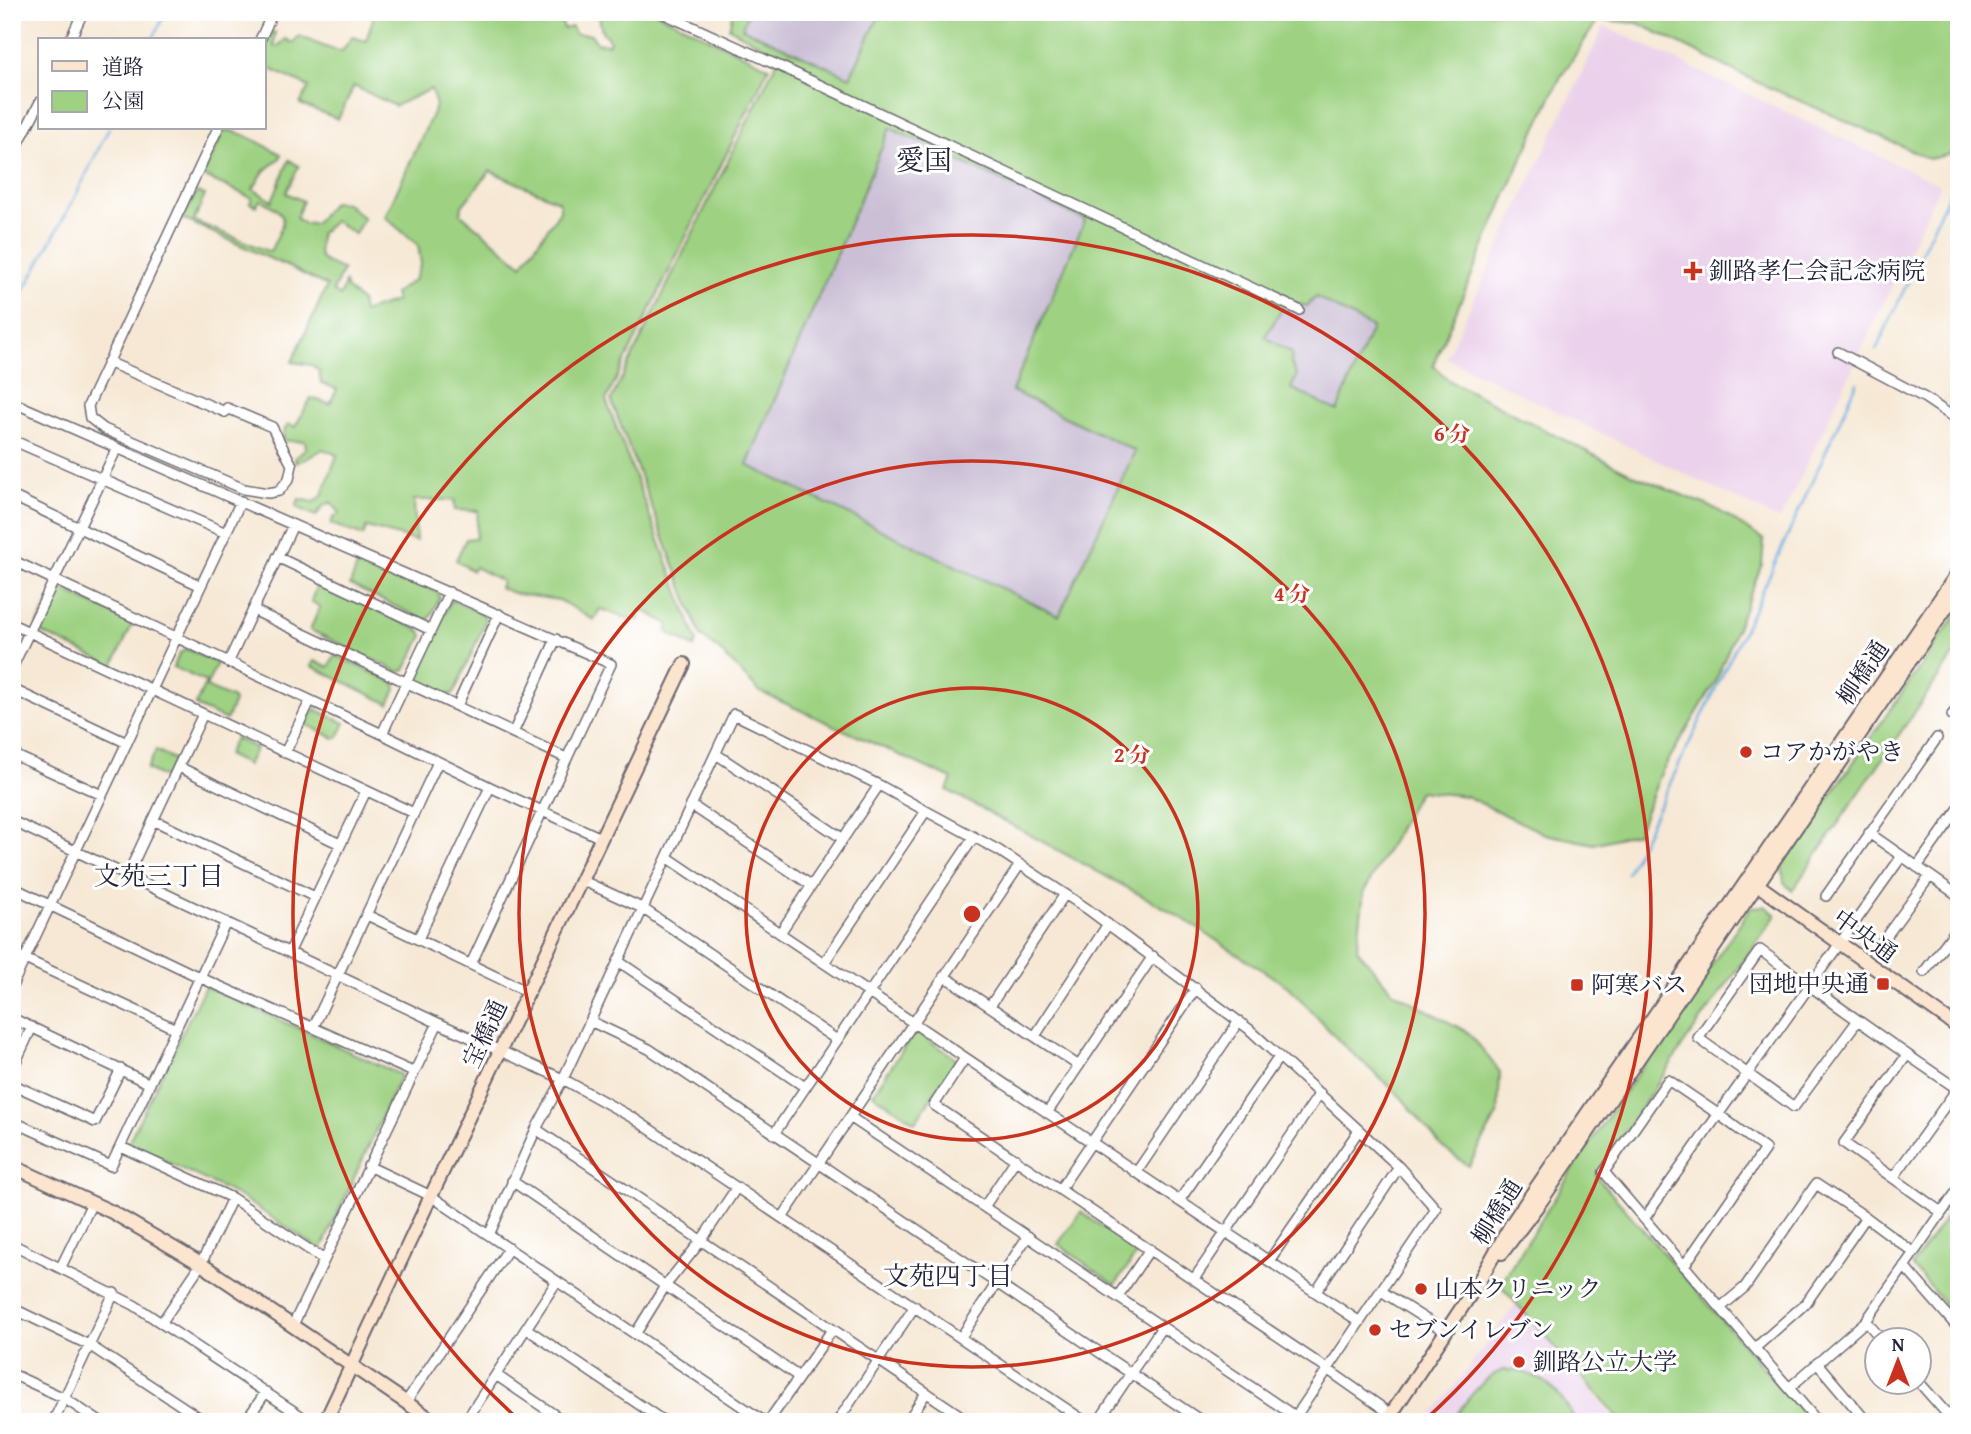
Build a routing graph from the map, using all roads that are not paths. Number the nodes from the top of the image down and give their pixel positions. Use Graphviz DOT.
graph roads {
  1 [pos="83,12"];
  2 [pos="273,12"];
  3 [pos="660,12"];
  4 [pos="71,38"];
  5 [pos="261,38"];
  6 [pos="38,106"];
  7 [pos="217,130"];
  8 [pos="12,156"];
  9 [pos="1299,310"];
  10 [pos="1838,352"];
  11 [pos="108,362"];
  12 [pos="12,402"];
  13 [pos="1959,421"];
  14 [pos="12,440"];
  15 [pos="117,448"];
  16 [pos="102,479"];
  17 [pos="12,496"];
  18 [pos="241,501"];
  19 [pos="293,525"];
  20 [pos="79,528"];
  21 [pos="226,533"];
  22 [pos="277,557"];
  23 [pos="12,560"];
  24 [pos="1959,571"];
  25 [pos="55,580"];
  26 [pos="201,586"];
  27 [pos="1959,589"];
  28 [pos="449,593"];
  29 [pos="253,610"];
  30 [pos="499,614"];
  31 [pos="12,624"];
  32 [pos="431,630"];
  33 [pos="30,633"];
  34 [pos="176,638"];
  35 [pos="556,639"];
  36 [pos="228,663"];
  37 [pos="684,664"];
  38 [pos="12,668"];
  39 [pos="406,682"];
  40 [pos="12,689"];
  41 [pos="151,691"];
  42 [pos="310,701"];
  43 [pos="457,706"];
  44 [pos="1959,706"];
  45 [pos="203,714"];
  46 [pos="1952,715"];
  47 [pos="513,733"];
  48 [pos="382,734"];
  49 [pos="1937,738"];
  50 [pos="127,743"];
  51 [pos="285,753"];
  52 [pos="12,754"];
  53 [pos="716,754"];
  54 [pos="566,758"];
  55 [pos="438,762"];
  56 [pos="179,767"];
  57 [pos="879,785"];
  58 [pos="489,787"];
  59 [pos="366,791"];
  60 [pos="102,795"];
  61 [pos="691,805"];
  62 [pos="1959,808"];
  63 [pos="542,811"];
  64 [pos="926,811"];
  65 [pos="414,813"];
  66 [pos="153,820"];
  67 [pos="12,821"];
  68 [pos="1869,833"];
  69 [pos="974,837"];
  70 [pos="601,838"];
  71 [pos="842,838"];
  72 [pos="340,844"];
  73 [pos="76,850"];
  74 [pos="1902,856"];
  75 [pos="667,857"];
  76 [pos="1019,866"];
  77 [pos="1917,867"];
  78 [pos="128,874"];
  79 [pos="1930,876"];
  80 [pos="581,880"];
  81 [pos="1753,881"];
  82 [pos="811,886"];
  83 [pos="12,887"];
  84 [pos="1065,894"];
  85 [pos="1826,896"];
  86 [pos="1959,896"];
  87 [pos="315,897"];
  88 [pos="50,905"];
  89 [pos="642,908"];
  90 [pos="366,915"];
  91 [pos="226,922"];
  92 [pos="1108,924"];
  93 [pos="1959,926"];
  94 [pos="780,933"];
  95 [pos="418,939"];
  96 [pos="1882,942"];
  97 [pos="1839,943"];
  98 [pos="290,951"];
  99 [pos="12,953"];
  100 [pos="1153,956"];
  101 [pos="25,959"];
  102 [pos="618,961"];
  103 [pos="824,963"];
  104 [pos="471,964"];
  105 [pos="1924,972"];
  106 [pos="338,976"];
  107 [pos="944,976"];
  108 [pos="201,978"];
  109 [pos="12,985"];
  110 [pos="1809,986"];
  111 [pos="1196,988"];
  112 [pos="528,992"];
  113 [pos="868,992"];
  114 [pos="990,1006"];
  115 [pos="12,1018"];
  116 [pos="1858,1020"];
  117 [pos="590,1021"];
  118 [pos="1239,1021"];
  119 [pos="1957,1022"];
  120 [pos="438,1023"];
  121 [pos="913,1023"];
  122 [pos="32,1027"];
  123 [pos="313,1028"];
  124 [pos="176,1029"];
  125 [pos="1035,1036"];
  126 [pos="837,1040"];
  127 [pos="501,1051"];
  128 [pos="1907,1055"];
  129 [pos="1279,1057"];
  130 [pos="965,1058"];
  131 [pos="1079,1066"];
  132 [pos="121,1069"];
  133 [pos="12,1070"];
  134 [pos="413,1072"];
  135 [pos="1746,1074"];
  136 [pos="563,1079"];
  137 [pos="12,1084"];
  138 [pos="150,1084"];
  139 [pos="805,1087"];
  140 [pos="1958,1090"];
  141 [pos="1320,1093"];
  142 [pos="1047,1113"];
  143 [pos="1718,1114"];
  144 [pos="850,1117"];
  145 [pos="12,1121"];
  146 [pos="536,1129"];
  147 [pos="1359,1130"];
  148 [pos="774,1134"];
  149 [pos="1091,1143"];
  150 [pos="121,1147"];
  151 [pos="1016,1159"];
  152 [pos="818,1163"];
  153 [pos="12,1166"];
  154 [pos="368,1166"];
  155 [pos="1399,1167"];
  156 [pos="1136,1173"];
  157 [pos="1893,1178"];
  158 [pos="512,1181"];
  159 [pos="737,1187"];
  160 [pos="1959,1188"];
  161 [pos="1060,1189"];
  162 [pos="431,1196"];
  163 [pos="232,1198"];
  164 [pos="1179,1201"];
  165 [pos="92,1203"];
  166 [pos="984,1207"];
  167 [pos="1941,1212"];
  168 [pos="1866,1217"];
  169 [pos="782,1218"];
  170 [pos="1644,1219"];
  171 [pos="1225,1232"];
  172 [pos="489,1235"];
  173 [pos="1028,1236"];
  174 [pos="701,1241"];
  175 [pos="12,1244"];
  176 [pos="509,1248"];
  177 [pos="1150,1249"];
  178 [pos="1913,1252"];
  179 [pos="323,1259"];
  180 [pos="1269,1261"];
  181 [pos="201,1264"];
  182 [pos="1684,1266"];
  183 [pos="1904,1266"];
  184 [pos="61,1267"];
  185 [pos="1194,1279"];
  186 [pos="557,1281"];
  187 [pos="997,1283"];
  188 [pos="665,1286"];
  189 [pos="1381,1290"];
  190 [pos="1316,1292"];
  191 [pos="114,1293"];
  192 [pos="1118,1296"];
  193 [pos="915,1306"];
  194 [pos="12,1308"];
  195 [pos="1720,1308"];
  196 [pos="1866,1321"];
  197 [pos="162,1322"];
  198 [pos="1360,1322"];
  199 [pos="293,1325"];
  200 [pos="1163,1326"];
  201 [pos="1870,1326"];
  202 [pos="527,1329"];
  203 [pos="1959,1329"];
  204 [pos="832,1330"];
  205 [pos="1446,1332"];
  206 [pos="636,1334"];
  207 [pos="961,1337"];
  208 [pos="89,1345"];
  209 [pos="1755,1348"];
  210 [pos="878,1361"];
  211 [pos="1817,1363"];
  212 [pos="352,1366"];
  213 [pos="1327,1369"];
  214 [pos="1131,1373"];
  215 [pos="12,1374"];
  216 [pos="496,1375"];
  217 [pos="799,1377"];
  218 [pos="1789,1388"];
  219 [pos="265,1392"];
  220 [pos="926,1393"];
  221 [pos="1932,1396"];
  222 [pos="64,1398"];
  223 [pos="406,1402"];
  224 [pos="1388,1418"];
  225 [pos="1294,1419"];
  226 [pos="53,1422"];
  227 [pos="100,1422"];
  228 [pos="206,1422"];
  229 [pos="245,1422"];
  230 [pos="310,1422"];
  231 [pos="326,1422"];
  232 [pos="435,1422"];
  233 [pos="464,1422"];
  234 [pos="565,1422"];
  235 [pos="665,1422"];
  236 [pos="767,1422"];
  237 [pos="838,1422"];
  238 [pos="907,1422"];
  239 [pos="970,1422"];
  240 [pos="1086,1422"];
  241 [pos="1098,1422"];
  242 [pos="1203,1422"];
  243 [pos="1818,1422"];
  244 [pos="1867,1422"];
  245 [pos="1954,1422"];
  1 -- 4 [label="street"];
  2 -- 5 [label="street"];
  3 -- 9 [label="street"];
  6 -- 8 [label="street"];
  7 -- 11 [label="street"];
  10 -- 13 [label="street"];
  11 -- 11 [label="street"];
  12 -- 15 [label="street"];
  14 -- 16 [label="street"];
  15 -- 16 [label="street"];
  15 -- 18 [label="street"];
  16 -- 20 [label="street"];
  16 -- 21 [label="street"];
  17 -- 20 [label="street"];
  18 -- 19 [label="street"];
  18 -- 21 [label="street"];
  19 -- 22 [label="street"];
  19 -- 28 [label="street"];
  20 -- 25 [label="street"];
  20 -- 26 [label="street"];
  21 -- 26 [label="street"];
  22 -- 29 [label="street"];
  22 -- 32 [label="street"];
  23 -- 25 [label="street"];
  24 -- 81 [label="street, 柳橋通"];
  25 -- 33 [label="street"];
  25 -- 34 [label="street"];
  26 -- 34 [label="street"];
  27 -- 81 [label="street, 柳橋通"];
  28 -- 30 [label="street"];
  28 -- 32 [label="street"];
  29 -- 36 [label="street"];
  29 -- 39 [label="street"];
  30 -- 35 [label="street"];
  30 -- 43 [label="street"];
  31 -- 33 [label="street"];
  32 -- 39 [label="street"];
  33 -- 38 [label="street"];
  33 -- 41 [label="street"];
  34 -- 36 [label="street"];
  34 -- 41 [label="street"];
  35 -- 47 [label="street"];
  35 -- 54 [label="street"];
  36 -- 42 [label="street"];
  37 -- 70 [label="street, 宝橋通"];
  39 -- 43 [label="street"];
  39 -- 48 [label="street"];
  40 -- 50 [label="street"];
  41 -- 45 [label="street"];
  41 -- 50 [label="street"];
  42 -- 48 [label="street"];
  42 -- 51 [label="street"];
  43 -- 47 [label="street"];
  44 -- 46 [label="street"];
  45 -- 51 [label="street"];
  45 -- 56 [label="street"];
  47 -- 54 [label="street"];
  48 -- 55 [label="street"];
  49 -- 68 [label="street"];
  50 -- 60 [label="street"];
  51 -- 59 [label="street"];
  52 -- 60 [label="street"];
  53 -- 57 [label="street"];
  53 -- 61 [label="street"];
  53 -- 71 [label="street"];
  54 -- 63 [label="street"];
  55 -- 58 [label="street"];
  55 -- 65 [label="street"];
  56 -- 66 [label="street"];
  56 -- 72 [label="street"];
  57 -- 64 [label="street"];
  57 -- 71 [label="street"];
  58 -- 63 [label="street"];
  58 -- 95 [label="street"];
  59 -- 65 [label="street"];
  59 -- 72 [label="street"];
  60 -- 73 [label="street"];
  61 -- 75 [label="street"];
  61 -- 82 [label="street"];
  62 -- 77 [label="street"];
  63 -- 70 [label="street"];
  63 -- 104 [label="street"];
  64 -- 69 [label="street"];
  64 -- 103 [label="street"];
  65 -- 90 [label="street"];
  66 -- 78 [label="street"];
  66 -- 87 [label="street"];
  67 -- 73 [label="street"];
  68 -- 74 [label="street"];
  68 -- 85 [label="street"];
  69 -- 76 [label="street"];
  69 -- 113 [label="street"];
  70 -- 80 [label="street, 宝橋通"];
  71 -- 82 [label="street"];
  72 -- 87 [label="street"];
  73 -- 78 [label="street"];
  73 -- 88 [label="street"];
  74 -- 77 [label="street"];
  74 -- 97 [label="street"];
  75 -- 89 [label="street"];
  75 -- 94 [label="street"];
  76 -- 84 [label="street"];
  76 -- 107 [label="street"];
  77 -- 79 [label="street"];
  78 -- 91 [label="street"];
  79 -- 86 [label="street"];
  79 -- 96 [label="street"];
  80 -- 89 [label="street"];
  80 -- 112 [label="street, 宝橋通"];
  81 -- 97 [label="street, 中央通"];
  81 -- 205 [label="street, 柳橋通"];
  82 -- 94 [label="street"];
  83 -- 88 [label="street"];
  84 -- 92 [label="street"];
  84 -- 114 [label="street"];
  87 -- 98 [label="street"];
  88 -- 101 [label="street"];
  88 -- 108 [label="street"];
  89 -- 102 [label="street"];
  89 -- 126 [label="street"];
  90 -- 95 [label="street"];
  90 -- 106 [label="street"];
  91 -- 98 [label="street"];
  91 -- 108 [label="street"];
  92 -- 100 [label="street"];
  92 -- 125 [label="street"];
  93 -- 105 [label="street"];
  94 -- 103 [label="street"];
  95 -- 104 [label="street"];
  97 -- 110 [label="street"];
  97 -- 119 [label="street, 中央通"];
  98 -- 106 [label="street"];
  99 -- 101 [label="street"];
  100 -- 111 [label="street"];
  100 -- 131 [label="street"];
  101 -- 109 [label="street"];
  101 -- 124 [label="street"];
  102 -- 117 [label="street"];
  102 -- 139 [label="street"];
  103 -- 113 [label="street"];
  104 -- 112 [label="street"];
  106 -- 120 [label="street"];
  106 -- 123 [label="street"];
  107 -- 114 [label="street"];
  107 -- 121 [label="street"];
  108 -- 123 [label="street"];
  108 -- 124 [label="street"];
  110 -- 116 [label="street"];
  110 -- 135 [label="street"];
  110 -- 135 [label="street"];
  111 -- 118 [label="street"];
  111 -- 149 [label="street"];
  112 -- 127 [label="street, 宝橋通"];
  113 -- 121 [label="street"];
  113 -- 126 [label="street"];
  114 -- 125 [label="street"];
  115 -- 122 [label="street"];
  116 -- 128 [label="street"];
  116 -- 135 [label="street"];
  117 -- 136 [label="street"];
  117 -- 148 [label="street"];
  118 -- 129 [label="street"];
  118 -- 156 [label="street"];
  120 -- 127 [label="street"];
  120 -- 134 [label="street"];
  121 -- 130 [label="street"];
  121 -- 144 [label="street"];
  122 -- 132 [label="street"];
  122 -- 133 [label="street"];
  123 -- 134 [label="street"];
  124 -- 138 [label="street"];
  125 -- 131 [label="street"];
  126 -- 139 [label="street"];
  127 -- 136 [label="street"];
  127 -- 162 [label="street, 宝橋通"];
  128 -- 140 [label="street"];
  128 -- 157 [label="street"];
  129 -- 141 [label="street"];
  129 -- 164 [label="street"];
  130 -- 142 [label="street"];
  130 -- 151 [label="street"];
  131 -- 142 [label="street"];
  132 -- 137 [label="street"];
  132 -- 138 [label="street"];
  134 -- 154 [label="street"];
  135 -- 143 [label="street"];
  136 -- 146 [label="street"];
  136 -- 159 [label="street"];
  138 -- 150 [label="street"];
  139 -- 148 [label="street"];
  140 -- 157 [label="street"];
  141 -- 147 [label="street"];
  141 -- 171 [label="street"];
  142 -- 149 [label="street"];
  143 -- 170 [label="street"];
  143 -- 170 [label="street"];
  143 -- 182 [label="street"];
  144 -- 152 [label="street"];
  144 -- 166 [label="street"];
  145 -- 150 [label="street"];
  146 -- 158 [label="street"];
  146 -- 174 [label="street"];
  147 -- 155 [label="street"];
  147 -- 180 [label="street"];
  148 -- 152 [label="street"];
  149 -- 156 [label="street"];
  149 -- 161 [label="street"];
  150 -- 163 [label="street"];
  151 -- 161 [label="street"];
  151 -- 166 [label="street"];
  152 -- 169 [label="street"];
  152 -- 187 [label="street"];
  153 -- 165 [label="street"];
  154 -- 162 [label="street"];
  154 -- 179 [label="street"];
  155 -- 189 [label="street"];
  155 -- 190 [label="street"];
  156 -- 164 [label="street"];
  157 -- 167 [label="street"];
  158 -- 172 [label="street"];
  158 -- 188 [label="street"];
  159 -- 169 [label="street"];
  159 -- 174 [label="street"];
  160 -- 167 [label="street"];
  161 -- 177 [label="street"];
  162 -- 172 [label="street"];
  162 -- 212 [label="street, 宝橋通"];
  163 -- 179 [label="street"];
  163 -- 181 [label="street"];
  164 -- 171 [label="street"];
  165 -- 181 [label="street"];
  165 -- 184 [label="street"];
  166 -- 173 [label="street"];
  167 -- 178 [label="street"];
  168 -- 178 [label="street"];
  168 -- 195 [label="street"];
  168 -- 209 [label="street"];
  169 -- 193 [label="street"];
  170 -- 182 [label="street"];
  171 -- 180 [label="street"];
  171 -- 185 [label="street"];
  172 -- 176 [label="street"];
  173 -- 187 [label="street"];
  173 -- 192 [label="street"];
  174 -- 188 [label="street"];
  174 -- 204 [label="street"];
  175 -- 184 [label="street"];
  176 -- 186 [label="street"];
  176 -- 223 [label="street"];
  177 -- 185 [label="street"];
  177 -- 192 [label="street"];
  178 -- 183 [label="street"];
  179 -- 199 [label="street"];
  180 -- 190 [label="street"];
  181 -- 197 [label="street"];
  181 -- 199 [label="street"];
  182 -- 195 [label="street"];
  183 -- 196 [label="street"];
  183 -- 203 [label="street"];
  184 -- 191 [label="street"];
  185 -- 213 [label="street"];
  186 -- 202 [label="street"];
  186 -- 206 [label="street"];
  187 -- 207 [label="street"];
  187 -- 214 [label="street"];
  188 -- 206 [label="street"];
  188 -- 217 [label="street"];
  189 -- 198 [label="street"];
  189 -- 205 [label="street"];
  190 -- 198 [label="street"];
  191 -- 197 [label="street"];
  191 -- 208 [label="street"];
  192 -- 200 [label="street"];
  193 -- 207 [label="street"];
  193 -- 210 [label="street"];
  194 -- 208 [label="street"];
  195 -- 209 [label="street"];
  196 -- 201 [label="street"];
  196 -- 211 [label="street"];
  197 -- 219 [label="street"];
  198 -- 213 [label="street"];
  199 -- 212 [label="street"];
  200 -- 214 [label="street"];
  200 -- 225 [label="street"];
  202 -- 216 [label="street"];
  202 -- 235 [label="street"];
  204 -- 210 [label="street"];
  204 -- 217 [label="street"];
  205 -- 224 [label="street, 柳橋通"];
  206 -- 236 [label="street"];
  207 -- 240 [label="street"];
  208 -- 222 [label="street"];
  208 -- 228 [label="street"];
  209 -- 218 [label="street"];
  210 -- 220 [label="street"];
  210 -- 237 [label="street"];
  211 -- 218 [label="street"];
  211 -- 244 [label="street"];
  212 -- 223 [label="street"];
  212 -- 231 [label="street, 宝橋通"];
  213 -- 224 [label="street"];
  213 -- 225 [label="street"];
  214 -- 241 [label="street"];
  214 -- 242 [label="street"];
  215 -- 222 [label="street"];
  216 -- 233 [label="street"];
  216 -- 234 [label="street"];
  217 -- 236 [label="street"];
  218 -- 243 [label="street"];
  219 -- 229 [label="street"];
  219 -- 230 [label="street"];
  220 -- 238 [label="street"];
  220 -- 239 [label="street"];
  221 -- 245 [label="street"];
  222 -- 226 [label="street"];
  222 -- 227 [label="street"];
  223 -- 232 [label="street"];
}
